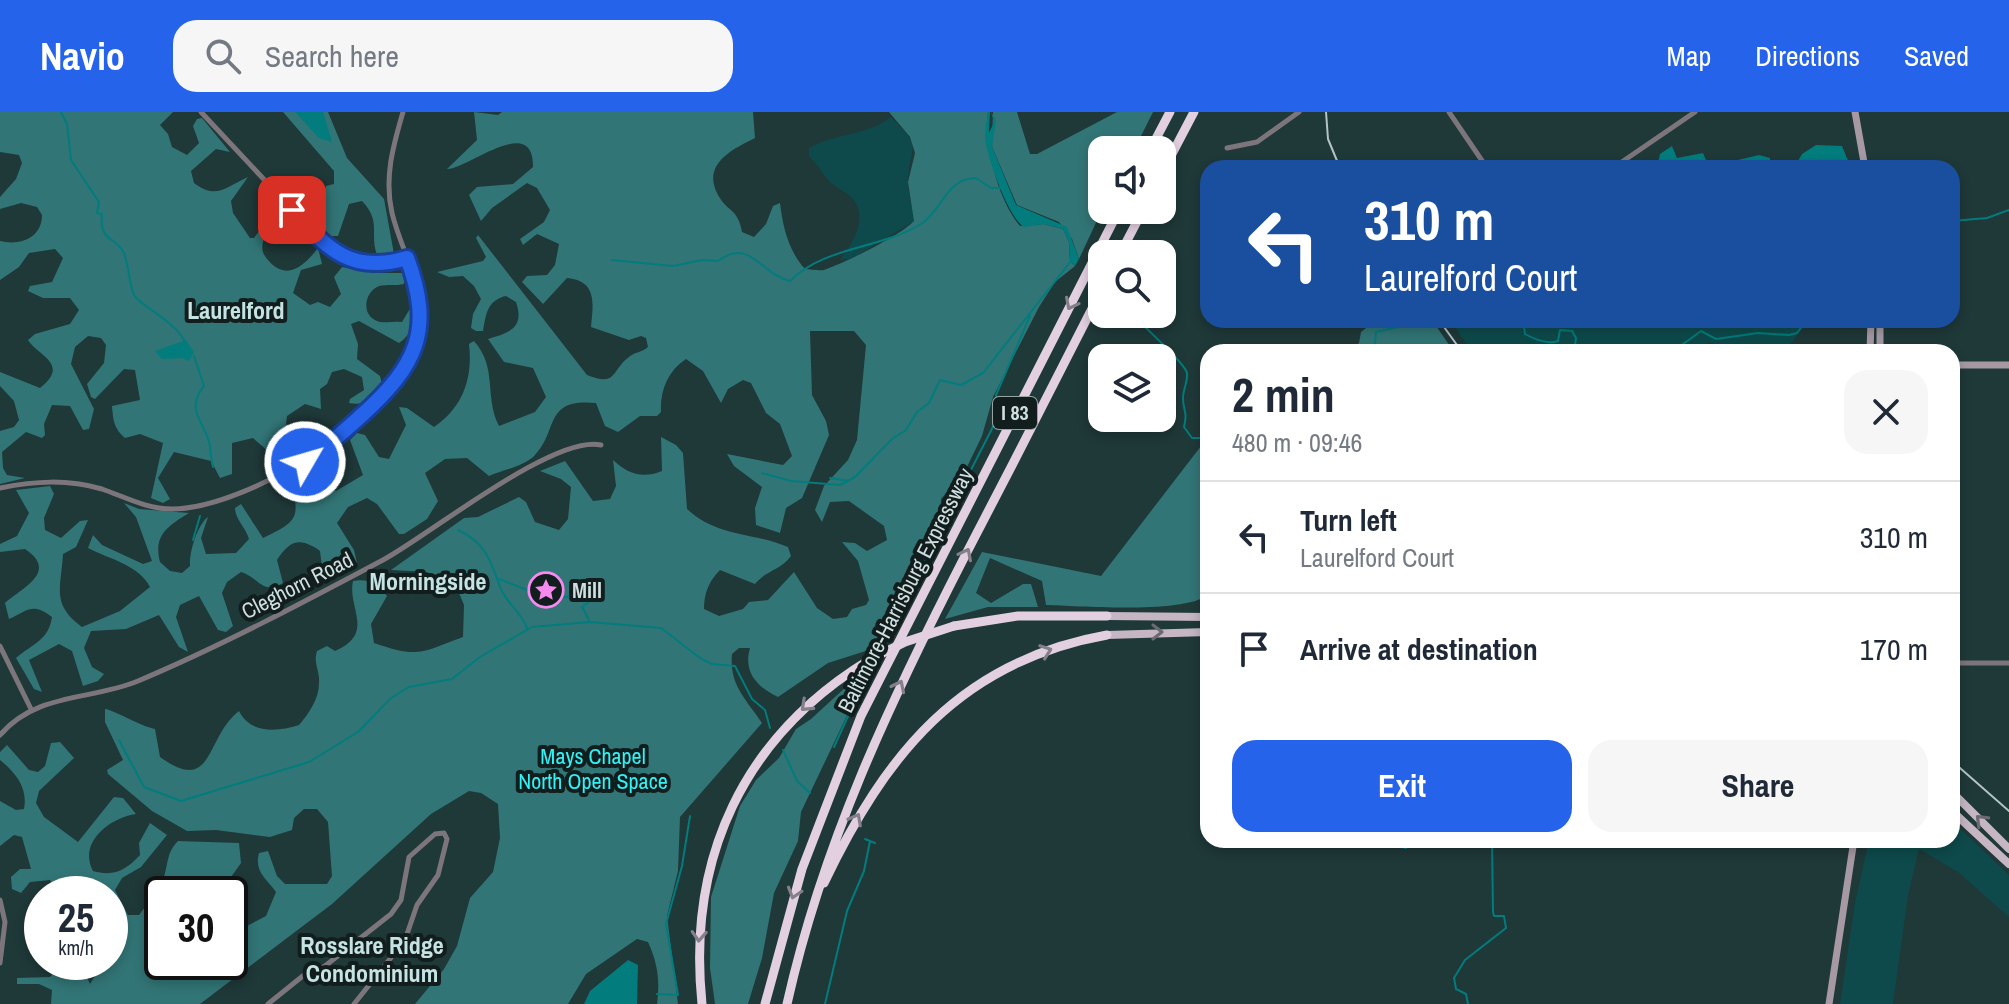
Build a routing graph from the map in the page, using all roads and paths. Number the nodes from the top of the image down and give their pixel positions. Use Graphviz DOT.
graph roads {
  1 [pos="201,112"];
  2 [pos="403,112"];
  3 [pos="1170,112"];
  4 [pos="1194,112"];
  5 [pos="1299,112"];
  6 [pos="1449,112"];
  7 [pos="1695,112"];
  8 [pos="1855,112"];
  9 [pos="1157,136"];
  10 [pos="1176,146"];
  11 [pos="1227,148"];
  12 [pos="1482,160"];
  13 [pos="1625,160"];
  14 [pos="1864,160"];
  15 [pos="1112,224"];
  16 [pos="407,258"];
  17 [pos="1088,316"];
  18 [pos="1880,330"];
  19 [pos="1880,344"];
  20 [pos="1883,344"];
  21 [pos="1960,365"];
  22 [pos="2009,365"];
  23 [pos="601,445"];
  24 [pos="0,488"];
  25 [pos="1107,616"];
  26 [pos="1200,617"];
  27 [pos="1200,632"];
  28 [pos="1107,635"];
  29 [pos="0,646"];
  30 [pos="1960,663"];
  31 [pos="2009,663"];
  32 [pos="31,709"];
  33 [pos="0,735"];
  34 [pos="1960,800"];
  35 [pos="1960,818"];
  36 [pos="1853,848"];
  37 [pos="2009,849"];
  38 [pos="2009,864"];
  39 [pos="0,900"];
  40 [pos="809,915"];
  41 [pos="0,963"];
  42 [pos="268,1004"];
  43 [pos="354,1004"];
  44 [pos="702,1004"];
  45 [pos="765,1004"];
  46 [pos="787,1004"];
  47 [pos="1829,1004"];
  1 -- 16 [label="street"];
  2 -- 16 [label="street"];
  3 -- 9 [label="highway"];
  4 -- 10 [label="highway"];
  5 -- 11 [label="street"];
  6 -- 12 [label="street"];
  7 -- 13 [label="street"];
  8 -- 14 [label="main road"];
  15 -- 45 [label="highway, Baltimore-Harrisburg Expressway / I 83, one-way"];
  16 -- 24 [label="street"];
  40 -- 17 [label="highway, Baltimore-Harrisburg Expressway / I 83, one-way"];
  18 -- 19 [label="main road"];
  18 -- 20 [label="main road"];
  21 -- 22 [label="main road"];
  23 -- 32 [label="street, Cleghorn Road"];
  25 -- 26 [label="main road"];
  25 -- 44 [label="highway, one-way, bridge"];
  28 -- 27 [label="main road, one-way"];
  40 -- 28 [label="highway, one-way"];
  29 -- 32 [label="street"];
  30 -- 31 [label="street"];
  32 -- 33 [label="street, Cleghorn Road"];
  37 -- 34 [label="main road, one-way"];
  35 -- 38 [label="main road"];
  36 -- 47 [label="main road"];
  39 -- 41 [label="street"];
  40 -- 46 [label="highway, Baltimore-Harrisburg Expressway / I 83"];
  42 -- 43 [label="street"];
}
